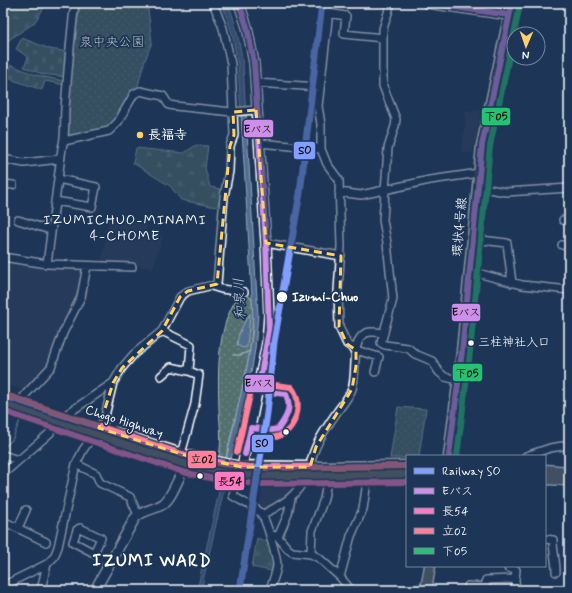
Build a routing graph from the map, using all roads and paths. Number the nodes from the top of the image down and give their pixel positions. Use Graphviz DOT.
graph roads {
  1 [pos="75,3"];
  2 [pos="213,3"];
  3 [pos="239,3"];
  4 [pos="330,3"];
  5 [pos="391,3"];
  6 [pos="427,3"];
  7 [pos="512,3"];
  8 [pos="328,13"];
  9 [pos="509,15"];
  10 [pos="383,38"];
  11 [pos="255,83"];
  12 [pos="320,88"];
  13 [pos="254,110"];
  14 [pos="235,112"];
  15 [pos="64,141"];
  16 [pos="260,143"];
  17 [pos="321,149"];
  18 [pos="3,159"];
  19 [pos="60,159"];
  20 [pos="479,173"];
  21 [pos="58,179"];
  22 [pos="3,184"];
  23 [pos="13,186"];
  24 [pos="477,187"];
  25 [pos="569,188"];
  26 [pos="385,190"];
  27 [pos="339,192"];
  28 [pos="55,201"];
  29 [pos="18,220"];
  30 [pos="50,230"];
  31 [pos="473,239"];
  32 [pos="266,243"];
  33 [pos="341,256"];
  34 [pos="3,257"];
  35 [pos="47,264"];
  36 [pos="87,266"];
  37 [pos="132,267"];
  38 [pos="470,271"];
  39 [pos="512,283"];
  40 [pos="210,286"];
  41 [pos="569,290"];
  42 [pos="244,292"];
  43 [pos="162,331"];
  44 [pos="384,333"];
  45 [pos="356,350"];
  46 [pos="189,371"];
  47 [pos="375,372"];
  48 [pos="161,376"];
  49 [pos="458,380"];
  50 [pos="113,383"];
  51 [pos="3,396"];
  52 [pos="3,403"];
  53 [pos="19,404"];
  54 [pos="60,418"];
  55 [pos="97,431"];
  56 [pos="569,445"];
  57 [pos="3,455"];
  58 [pos="449,455"];
  59 [pos="529,455"];
  60 [pos="185,458"];
  61 [pos="18,460"];
  62 [pos="76,464"];
  63 [pos="406,466"];
  64 [pos="546,470"];
  65 [pos="238,471"];
  66 [pos="308,471"];
  67 [pos="569,472"];
  68 [pos="3,474"];
  69 [pos="406,474"];
  70 [pos="328,475"];
  71 [pos="368,475"];
  72 [pos="546,479"];
  73 [pos="569,480"];
  74 [pos="291,498"];
  75 [pos="26,510"];
  76 [pos="138,515"];
  77 [pos="262,515"];
  78 [pos="3,521"];
  79 [pos="18,528"];
  80 [pos="270,534"];
  81 [pos="278,537"];
  82 [pos="546,540"];
  83 [pos="46,542"];
  84 [pos="94,553"];
  85 [pos="311,554"];
  86 [pos="109,563"];
  87 [pos="47,564"];
  88 [pos="430,567"];
  89 [pos="508,567"];
  90 [pos="556,572"];
  91 [pos="340,577"];
  92 [pos="515,579"];
  93 [pos="3,586"];
  94 [pos="426,588"];
  95 [pos="41,590"];
  96 [pos="95,590"];
  97 [pos="270,590"];
  98 [pos="351,590"];
  99 [pos="412,590"];
  100 [pos="468,590"];
  101 [pos="516,590"];
  1 -- 15 [label="street"];
  2 -- 14 [label="street"];
  3 -- 11 [label="street"];
  4 -- 8 [label="street"];
  5 -- 10 [label="street"];
  6 -- 9 [label="street"];
  7 -- 9 [label="main road, 環状4号線"];
  8 -- 10 [label="street"];
  8 -- 12 [label="street"];
  9 -- 20 [label="main road, 環状4号線"];
  10 -- 26 [label="street"];
  11 -- 12 [label="street"];
  11 -- 13 [label="street"];
  12 -- 17 [label="street"];
  13 -- 14 [label="street"];
  13 -- 16 [label="street"];
  14 -- 15 [label="street"];
  14 -- 40 [label="street"];
  15 -- 19 [label="street"];
  16 -- 17 [label="street"];
  16 -- 32 [label="street"];
  17 -- 27 [label="street"];
  18 -- 19 [label="street"];
  19 -- 21 [label="street"];
  20 -- 24 [label="main road, 環状4号線"];
  20 -- 26 [label="street"];
  21 -- 28 [label="street"];
  21 -- 28 [label="street"];
  22 -- 23 [label="street"];
  24 -- 25 [label="street"];
  24 -- 31 [label="main road, 環状4号線"];
  26 -- 27 [label="street"];
  26 -- 44 [label="street"];
  27 -- 33 [label="street"];
  28 -- 30 [label="street"];
  29 -- 30 [label="street"];
  30 -- 35 [label="street"];
  31 -- 38 [label="main road, 環状4号線"];
  31 -- 39 [label="street"];
  32 -- 33 [label="street"];
  32 -- 65 [label="street"];
  33 -- 45 [label="street"];
  34 -- 35 [label="street"];
  35 -- 36 [label="street"];
  36 -- 37 [label="street"];
  36 -- 53 [label="street"];
  38 -- 39 [label="street"];
  38 -- 49 [label="main road, 環状4号線"];
  39 -- 41 [label="street"];
  40 -- 42 [label="street"];
  40 -- 43 [label="street"];
  43 -- 46 [label="street"];
  43 -- 50 [label="street"];
  44 -- 45 [label="street"];
  44 -- 49 [label="street"];
  45 -- 47 [label="street"];
  45 -- 66 [label="street"];
  46 -- 48 [label="street"];
  46 -- 60 [label="street"];
  49 -- 58 [label="main road, 環状4号線"];
  50 -- 54 [label="street"];
  50 -- 55 [label="street"];
  51 -- 53 [label="main road, Chogo Highway"];
  52 -- 53 [label="main road"];
  53 -- 54 [label="main road, Chogo Highway"];
  54 -- 55 [label="main road, Chogo Highway"];
  54 -- 61 [label="street"];
  55 -- 60 [label="main road, Chogo Highway"];
  55 -- 62 [label="street"];
  56 -- 59 [label="street"];
  57 -- 61 [label="street"];
  60 -- 65 [label="main road, Chogo Highway"];
  60 -- 76 [label="street"];
  61 -- 68 [label="street"];
  62 -- 76 [label="street"];
  62 -- 87 [label="street"];
  63 -- 66 [label="main road"];
  64 -- 67 [label="main road"];
  65 -- 66 [label="main road"];
  65 -- 77 [label="street"];
  66 -- 70 [label="main road"];
  66 -- 74 [label="street"];
  69 -- 71 [label="main road"];
  70 -- 71 [label="main road"];
  70 -- 85 [label="street"];
  71 -- 91 [label="street"];
  72 -- 73 [label="main road"];
  74 -- 77 [label="street"];
  74 -- 81 [label="street"];
  75 -- 79 [label="street"];
  76 -- 86 [label="street"];
  77 -- 80 [label="street"];
  78 -- 79 [label="street"];
  79 -- 83 [label="street"];
  80 -- 81 [label="street"];
  80 -- 97 [label="street"];
  81 -- 85 [label="street"];
  82 -- 90 [label="street"];
  84 -- 86 [label="street"];
  85 -- 91 [label="street"];
  86 -- 96 [label="street"];
  87 -- 93 [label="street"];
  87 -- 95 [label="street"];
  88 -- 94 [label="main road"];
  89 -- 92 [label="street"];
  91 -- 98 [label="street"];
  92 -- 100 [label="street"];
  92 -- 101 [label="street"];
  94 -- 99 [label="street"];
}
